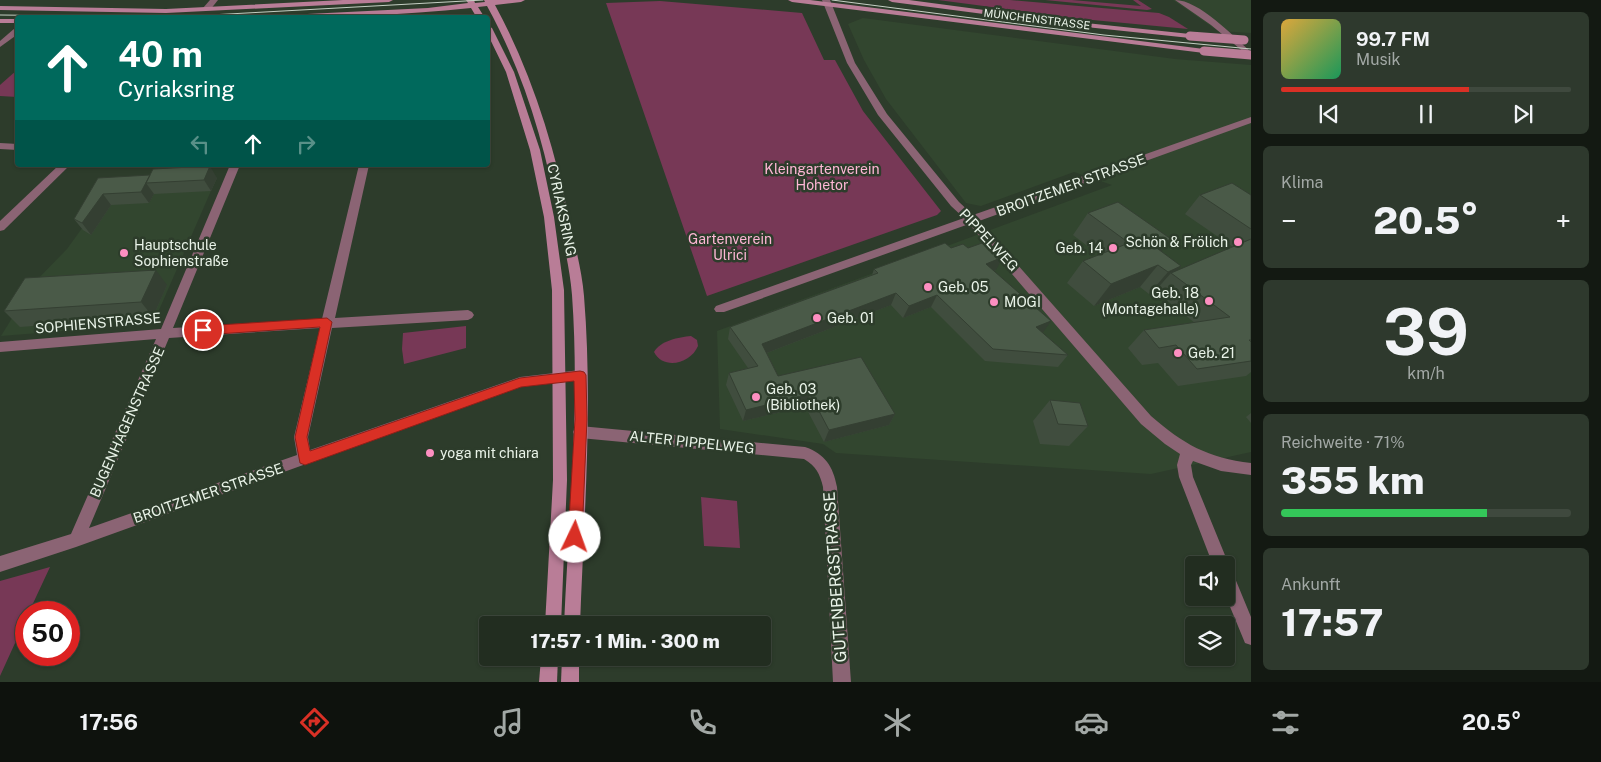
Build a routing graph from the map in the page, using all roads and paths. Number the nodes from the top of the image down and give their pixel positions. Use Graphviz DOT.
graph roads {
  1 [pos="214,0"];
  2 [pos="389,0"];
  3 [pos="521,0"];
  4 [pos="792,0"];
  5 [pos="892,0"];
  6 [pos="1179,0"];
  7 [pos="489,2"];
  8 [pos="826,2"];
  9 [pos="471,3"];
  10 [pos="0,8"];
  11 [pos="207,8"];
  12 [pos="334,15"];
  13 [pos="479,15"];
  14 [pos="0,21"];
  15 [pos="15,21"];
  16 [pos="15,32"];
  17 [pos="490,32"];
  18 [pos="1247,40"];
  19 [pos="0,45"];
  20 [pos="1251,56"];
  21 [pos="1251,120"];
  22 [pos="0,146"];
  23 [pos="15,147"];
  24 [pos="63,167"];
  25 [pos="234,167"];
  26 [pos="364,167"];
  27 [pos="972,219"];
  28 [pos="0,227"];
  29 [pos="720,309"];
  30 [pos="468,315"];
  31 [pos="327,322"];
  32 [pos="165,333"];
  33 [pos="0,346"];
  34 [pos="580,375"];
  35 [pos="559,376"];
  36 [pos="580,432"];
  37 [pos="805,453"];
  38 [pos="1188,453"];
  39 [pos="305,459"];
  40 [pos="1251,469"];
  41 [pos="76,540"];
  42 [pos="1217,556"];
  43 [pos="0,564"];
  44 [pos="1235,598"];
  45 [pos="554,616"];
  46 [pos="572,616"];
  47 [pos="1251,636"];
  48 [pos="549,666"];
  49 [pos="571,666"];
  50 [pos="548,682"];
  51 [pos="570,682"];
  52 [pos="842,682"];
  1 -- 11 [label="street"];
  2 -- 11 [label="main road"];
  3 -- 7 [label="main road"];
  4 -- 8 [label="main road, MÜNCHENSTRASSE"];
  5 -- 18 [label="main road, MÜNCHENSTRASSE, bridge"];
  6 -- 20 [label="street"];
  7 -- 9 [label="main road"];
  7 -- 34 [label="main road, CYRIAKSRING"];
  8 -- 20 [label="main road, MÜNCHENSTRASSE, bridge"];
  8 -- 27 [label="street, PIPPELWEG"];
  9 -- 12 [label="main road"];
  9 -- 13 [label="main road"];
  10 -- 11 [label="main road"];
  14 -- 15 [label="main road"];
  16 -- 19 [label="street"];
  17 -- 35 [label="main road, CYRIAKSRING"];
  21 -- 27 [label="street, BROITZEMER STRASSE"];
  22 -- 23 [label="street"];
  24 -- 28 [label="street"];
  25 -- 32 [label="street, BUGENHAGENSTRASSE"];
  26 -- 31 [label="street"];
  27 -- 29 [label="street, BROITZEMER STRASSE"];
  27 -- 38 [label="street, PIPPELWEG"];
  30 -- 31 [label="street, SOPHIENSTRASSE"];
  31 -- 32 [label="street, SOPHIENSTRASSE"];
  31 -- 39 [label="street"];
  32 -- 33 [label="street, SOPHIENSTRASSE"];
  32 -- 41 [label="street, BUGENHAGENSTRASSE"];
  34 -- 35 [label="street, BROITZEMER STRASSE"];
  34 -- 36 [label="main road, CYRIAKSRING"];
  35 -- 39 [label="street, BROITZEMER STRASSE"];
  35 -- 45 [label="main road, CYRIAKSRING"];
  36 -- 37 [label="street, ALTER PIPPELWEG"];
  36 -- 46 [label="main road, CYRIAKSRING"];
  37 -- 52 [label="street, GUTENBERGSTRASSE"];
  38 -- 40 [label="street, PIPPELWEG"];
  38 -- 42 [label="street"];
  39 -- 41 [label="street, BROITZEMER STRASSE"];
  41 -- 43 [label="street, BROITZEMER STRASSE"];
  44 -- 47 [label="street"];
  48 -- 50 [label="main road"];
  49 -- 51 [label="main road"];
}
